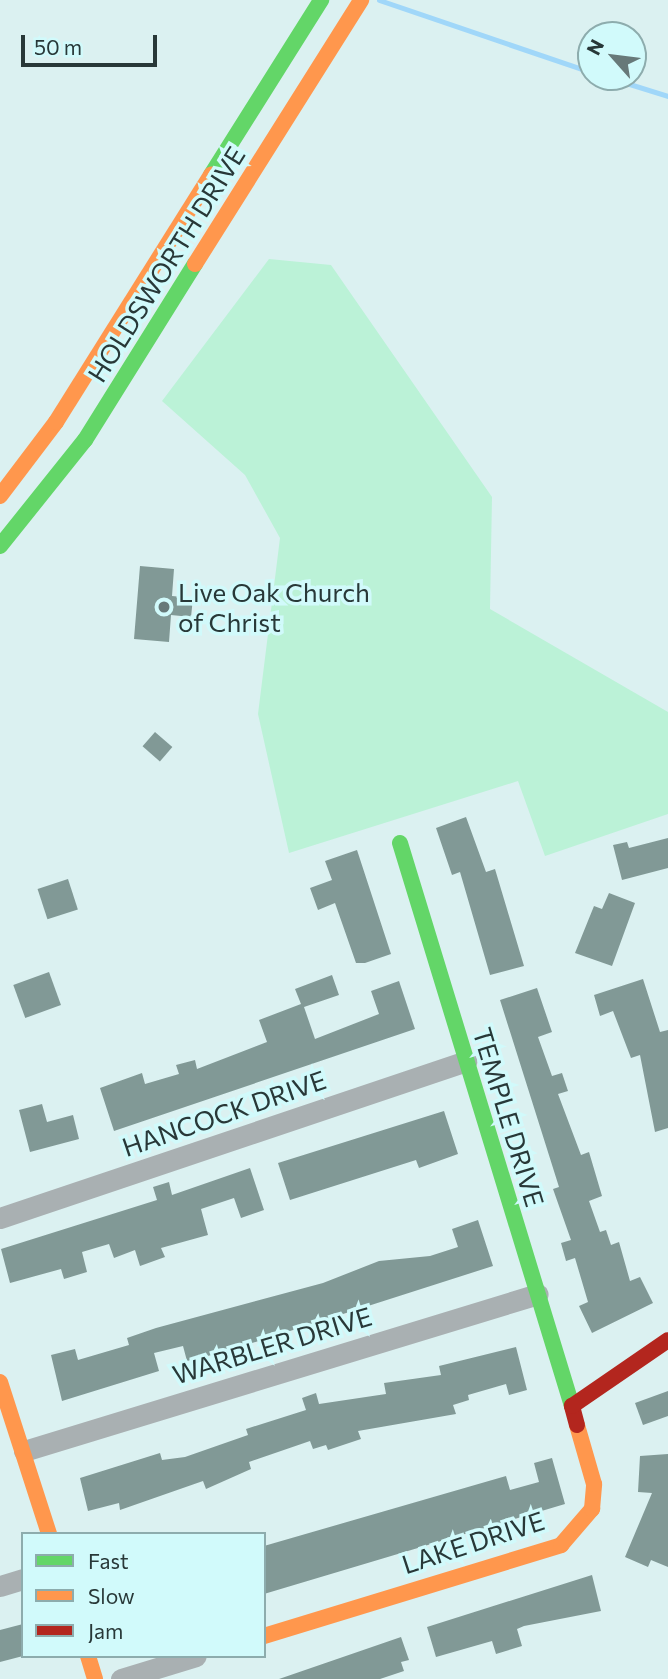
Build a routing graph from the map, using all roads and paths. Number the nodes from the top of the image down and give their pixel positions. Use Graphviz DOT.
graph roads {
  1 [pos="321,0"];
  2 [pos="361,0"];
  3 [pos="56,422"];
  4 [pos="85,440"];
  5 [pos="0,496"];
  6 [pos="0,546"];
  7 [pos="400,843"];
  8 [pos="466,1061"];
  9 [pos="0,1218"];
  10 [pos="538,1294"];
  11 [pos="668,1340"];
  12 [pos="0,1382"];
  13 [pos="572,1406"];
  14 [pos="23,1451"];
  15 [pos="48,1532"];
  16 [pos="21,1579"];
  17 [pos="0,1586"];
  18 [pos="266,1635"];
  19 [pos="89,1658"];
  20 [pos="190,1658"];
  21 [pos="95,1679"];
  22 [pos="121,1679"];
  1 -- 3 [label="main road, HOLDSWORTH DRIVE"];
  2 -- 4 [label="main road, HOLDSWORTH DRIVE"];
  3 -- 4 [label="street"];
  3 -- 5 [label="main road, HOLDSWORTH DRIVE"];
  4 -- 6 [label="main road, HOLDSWORTH DRIVE"];
  7 -- 8 [label="main road, TEMPLE DRIVE"];
  8 -- 9 [label="street, HANCOCK DRIVE"];
  8 -- 10 [label="main road, TEMPLE DRIVE"];
  10 -- 13 [label="main road, TEMPLE DRIVE"];
  10 -- 14 [label="street, WARBLER DRIVE"];
  11 -- 13 [label="main road"];
  12 -- 14 [label="main road"];
  13 -- 18 [label="main road, LAKE DRIVE"];
  14 -- 15 [label="main road"];
  16 -- 17 [label="street"];
  19 -- 21 [label="main road"];
  20 -- 22 [label="street"];
}
